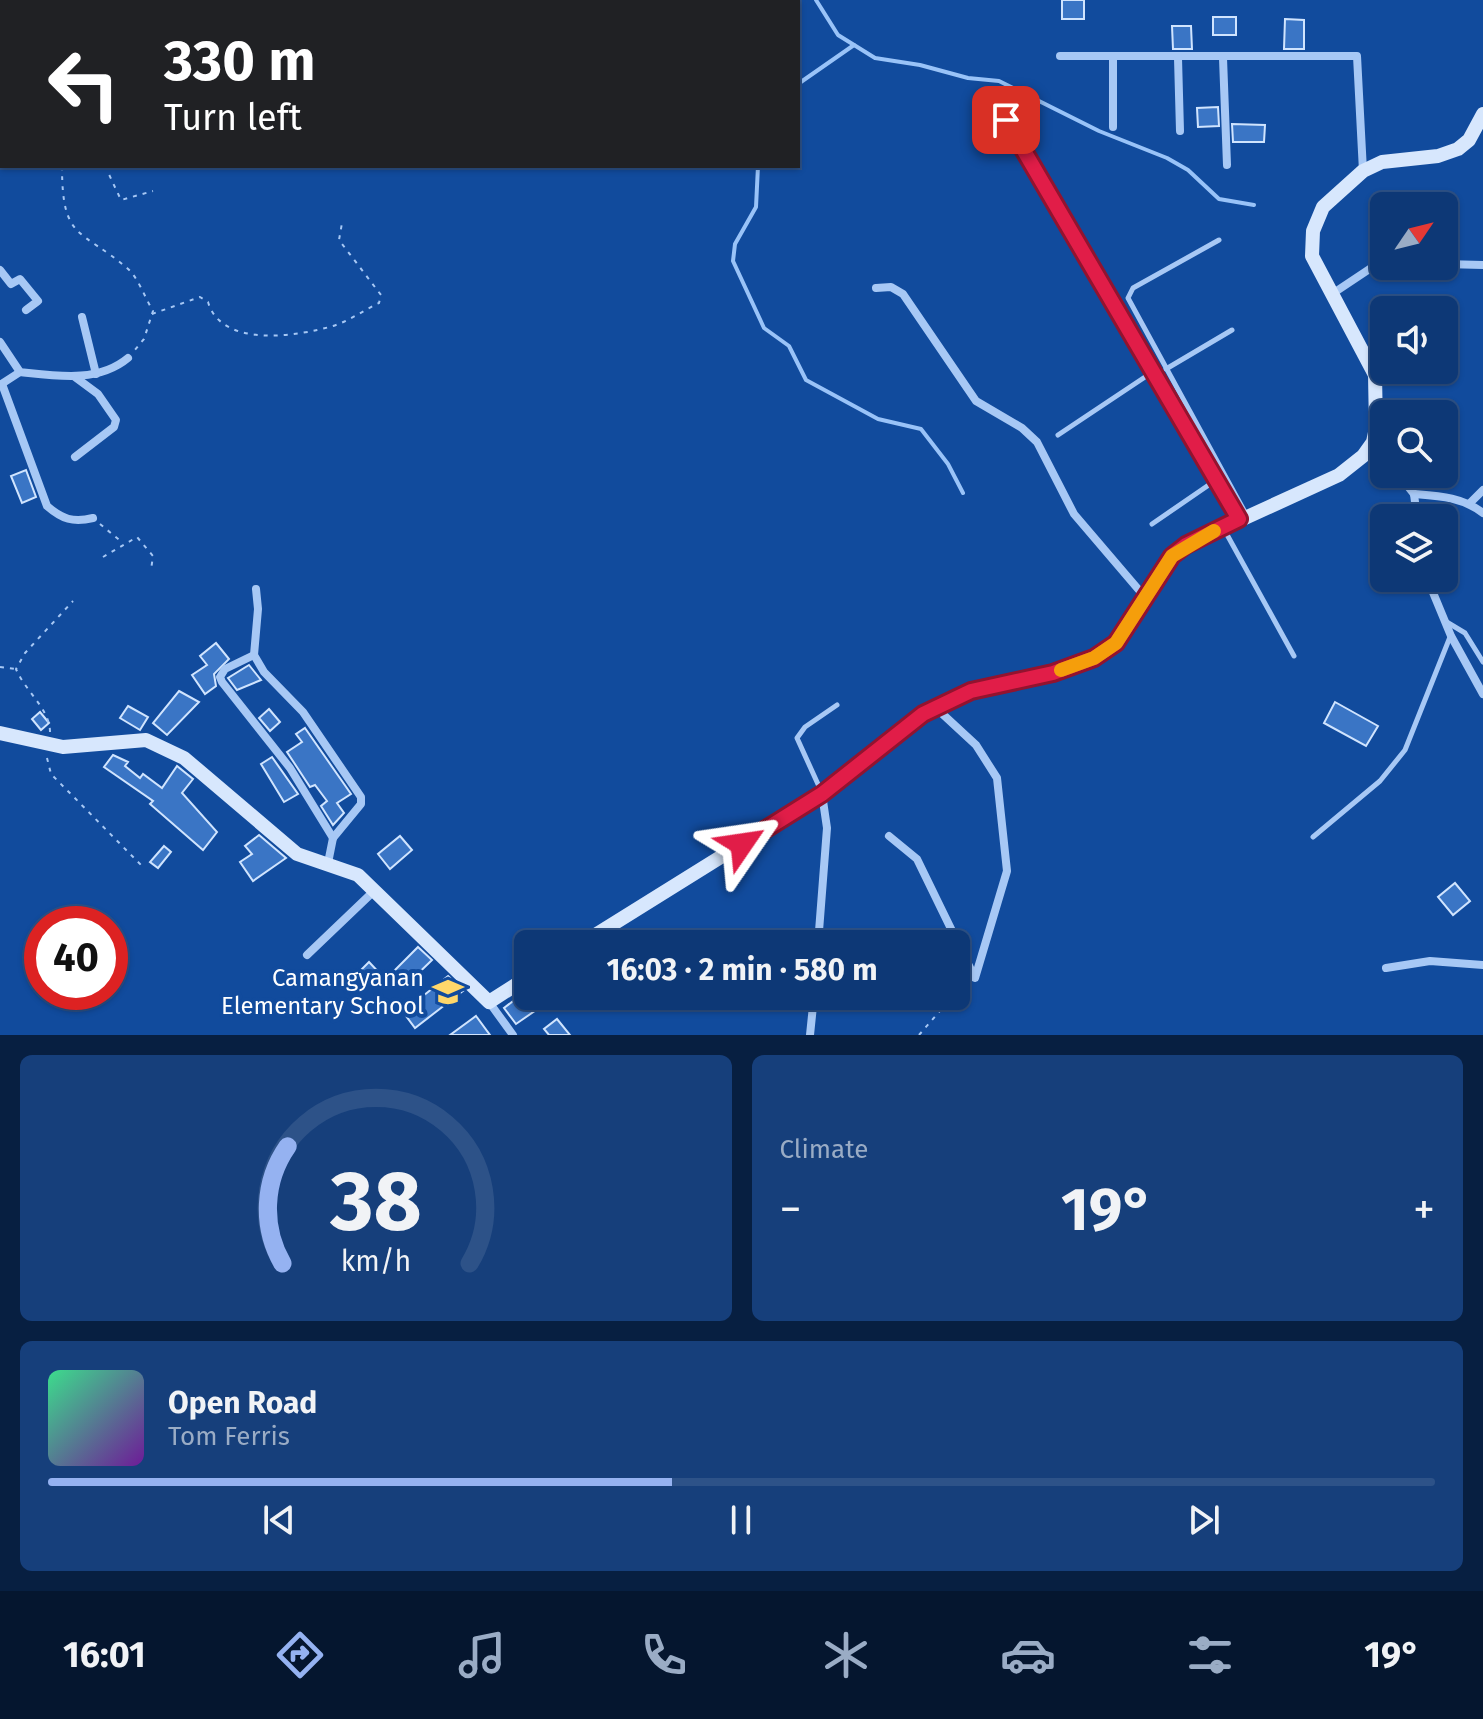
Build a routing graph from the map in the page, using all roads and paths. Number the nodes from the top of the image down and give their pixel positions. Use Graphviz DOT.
graph roads {
  1 [pos="1060,56"];
  2 [pos="1113,57"];
  3 [pos="1178,58"];
  4 [pos="1223,58"];
  5 [pos="1483,114"];
  6 [pos="1006,120"];
  7 [pos="1113,127"];
  8 [pos="1180,131"];
  9 [pos="1227,165"];
  10 [pos="62,168"];
  11 [pos="106,168"];
  12 [pos="1363,171"];
  13 [pos="153,191"];
  14 [pos="342,223"];
  15 [pos="1219,240"];
  16 [pos="1458,264"];
  17 [pos="1483,265"];
  18 [pos="1370,269"];
  19 [pos="0,270"];
  20 [pos="876,288"];
  21 [pos="1331,294"];
  22 [pos="26,310"];
  23 [pos="152,314"];
  24 [pos="82,317"];
  25 [pos="1232,330"];
  26 [pos="0,342"];
  27 [pos="128,358"];
  28 [pos="1166,369"];
  29 [pos="1154,371"];
  30 [pos="20,372"];
  31 [pos="96,374"];
  32 [pos="75,376"];
  33 [pos="1,385"];
  34 [pos="1377,400"];
  35 [pos="1058,435"];
  36 [pos="1370,445"];
  37 [pos="75,457"];
  38 [pos="1216,480"];
  39 [pos="1409,488"];
  40 [pos="1483,490"];
  41 [pos="1414,494"];
  42 [pos="1470,503"];
  43 [pos="1415,504"];
  44 [pos="1483,513"];
  45 [pos="1242,517"];
  46 [pos="93,518"];
  47 [pos="1152,524"];
  48 [pos="1223,527"];
  49 [pos="124,543"];
  50 [pos="103,557"];
  51 [pos="151,570"];
  52 [pos="256,589"];
  53 [pos="1433,592"];
  54 [pos="1144,596"];
  55 [pos="73,601"];
  56 [pos="1445,620"];
  57 [pos="1451,636"];
  58 [pos="254,655"];
  59 [pos="1294,656"];
  60 [pos="1483,662"];
  61 [pos="0,667"];
  62 [pos="16,669"];
  63 [pos="1483,694"];
  64 [pos="837,705"];
  65 [pos="936,708"];
  66 [pos="0,733"];
  67 [pos="47,744"];
  68 [pos="822,794"];
  69 [pos="889,836"];
  70 [pos="1313,837"];
  71 [pos="333,838"];
  72 [pos="328,863"];
  73 [pos="142,866"];
  74 [pos="374,891"];
  75 [pos="603,930"];
  76 [pos="819,930"];
  77 [pos="307,955"];
  78 [pos="1483,965"];
  79 [pos="1386,968"];
  80 [pos="975,978"];
  81 [pos="970,982"];
  82 [pos="514,986"];
  83 [pos="489,1002"];
  84 [pos="813,1010"];
  85 [pos="941,1010"];
  86 [pos="513,1035"];
  87 [pos="810,1035"];
  88 [pos="919,1035"];
  1 -- 2 [label="street"];
  2 -- 3 [label="street"];
  2 -- 7 [label="street"];
  3 -- 4 [label="street"];
  3 -- 8 [label="street"];
  4 -- 9 [label="street"];
  4 -- 12 [label="street"];
  5 -- 12 [label="street"];
  6 -- 29 [label="lane"];
  10 -- 23 [label="path"];
  11 -- 13 [label="path"];
  12 -- 21 [label="street"];
  14 -- 23 [label="path"];
  15 -- 28 [label="lane"];
  16 -- 17 [label="street"];
  18 -- 21 [label="street"];
  19 -- 22 [label="street"];
  20 -- 54 [label="street"];
  21 -- 34 [label="street"];
  23 -- 27 [label="path"];
  24 -- 31 [label="street"];
  25 -- 28 [label="lane"];
  26 -- 30 [label="street"];
  27 -- 31 [label="street"];
  28 -- 45 [label="lane"];
  29 -- 35 [label="lane"];
  29 -- 38 [label="lane"];
  30 -- 32 [label="street"];
  30 -- 33 [label="street"];
  31 -- 32 [label="street"];
  32 -- 37 [label="street"];
  33 -- 46 [label="street"];
  36 -- 45 [label="street"];
  38 -- 45 [label="lane"];
  38 -- 47 [label="lane"];
  39 -- 41 [label="street"];
  40 -- 42 [label="street"];
  41 -- 42 [label="street"];
  41 -- 43 [label="street"];
  42 -- 44 [label="street"];
  45 -- 48 [label="street"];
  46 -- 49 [label="path"];
  48 -- 54 [label="street"];
  48 -- 59 [label="lane"];
  49 -- 50 [label="path"];
  49 -- 51 [label="path"];
  52 -- 58 [label="street"];
  53 -- 56 [label="street"];
  54 -- 65 [label="street"];
  55 -- 62 [label="path"];
  56 -- 57 [label="street"];
  56 -- 60 [label="lane"];
  57 -- 63 [label="street"];
  57 -- 70 [label="lane"];
  58 -- 71 [label="street"];
  58 -- 71 [label="street"];
  61 -- 62 [label="path"];
  62 -- 67 [label="path"];
  64 -- 68 [label="lane"];
  65 -- 68 [label="street"];
  65 -- 80 [label="street"];
  66 -- 67 [label="street"];
  67 -- 72 [label="street"];
  67 -- 73 [label="path"];
  68 -- 75 [label="street"];
  68 -- 76 [label="street"];
  69 -- 80 [label="street"];
  71 -- 72 [label="street"];
  72 -- 74 [label="street"];
  74 -- 77 [label="street"];
  74 -- 83 [label="street"];
  78 -- 79 [label="street"];
  80 -- 81 [label="path"];
  82 -- 83 [label="street"];
  83 -- 86 [label="street"];
  84 -- 87 [label="street"];
  85 -- 88 [label="path"];
}
